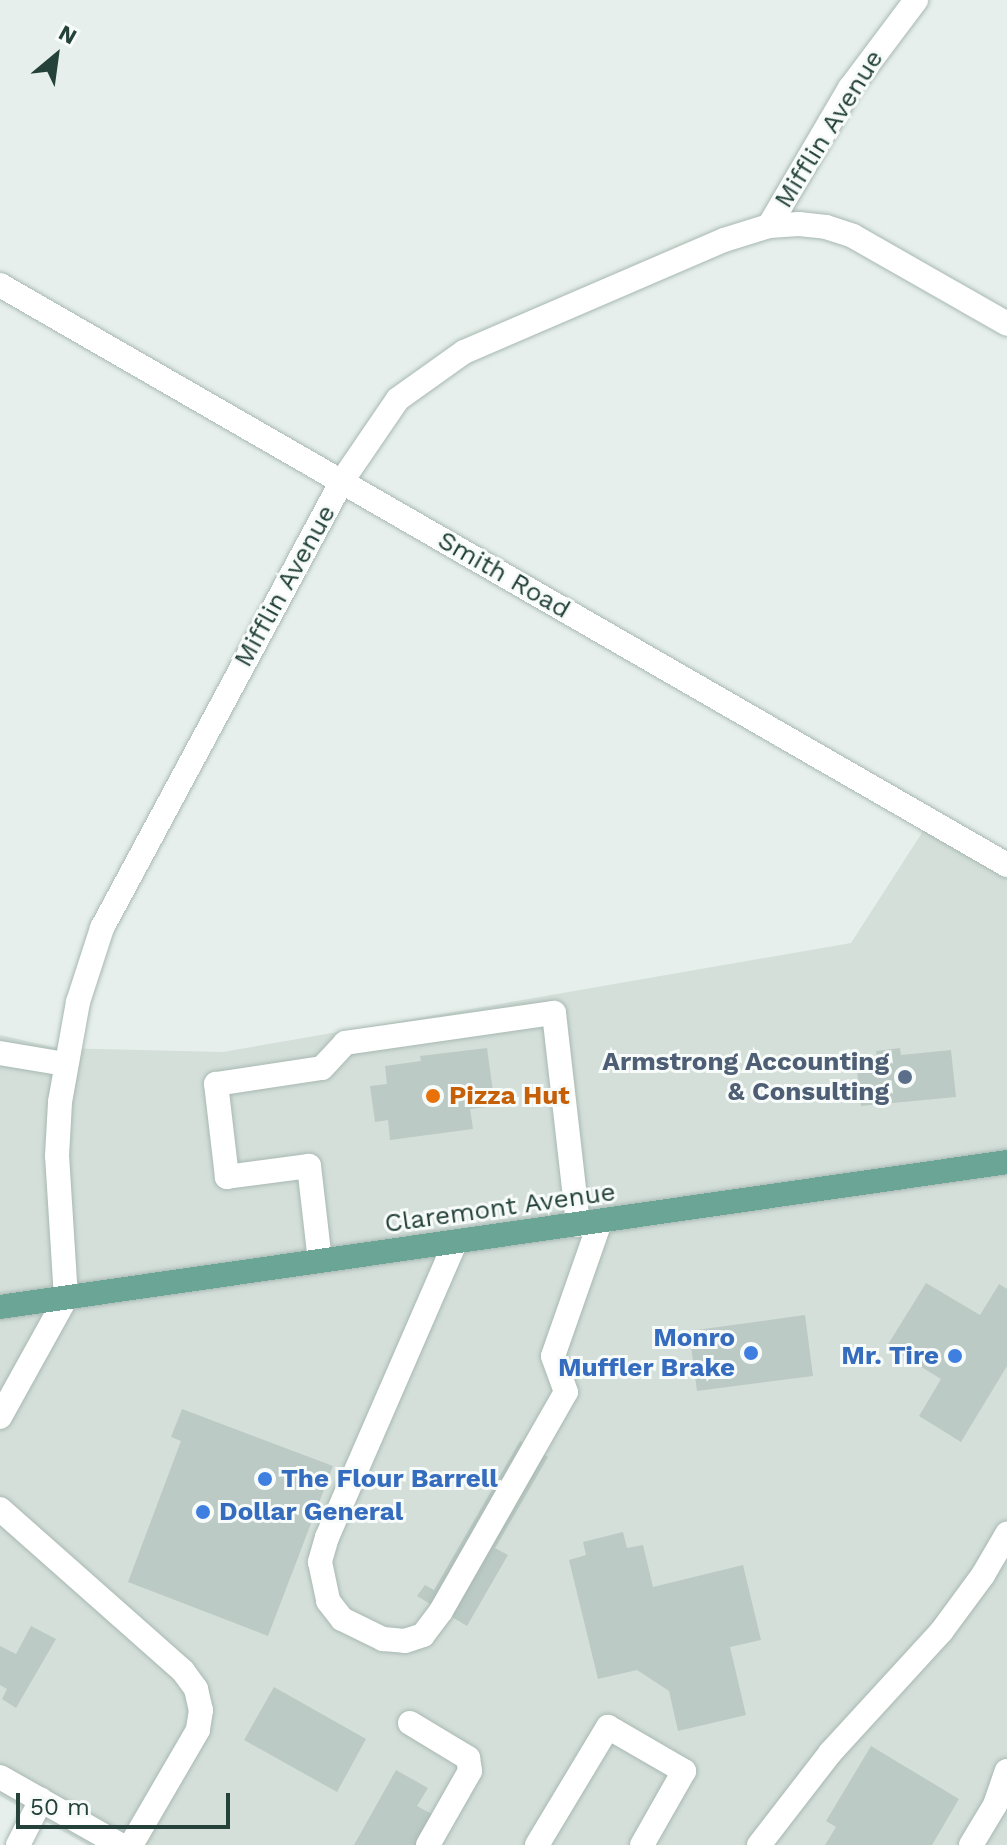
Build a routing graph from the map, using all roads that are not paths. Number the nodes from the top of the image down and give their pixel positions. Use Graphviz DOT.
graph roads {
  1 [pos="916,0"];
  2 [pos="769,226"];
  3 [pos="0,285"];
  4 [pos="1007,324"];
  5 [pos="342,481"];
  6 [pos="1007,865"];
  7 [pos="0,1053"];
  8 [pos="65,1064"];
  9 [pos="1007,1162"];
  10 [pos="589,1223"];
  11 [pos="455,1243"];
  12 [pos="320,1261"];
  13 [pos="66,1298"];
  14 [pos="0,1307"];
  15 [pos="0,1417"];
  16 [pos="0,1509"];
  17 [pos="1007,1534"];
  18 [pos="410,1723"];
  19 [pos="1007,1771"];
  20 [pos="0,1777"];
  21 [pos="41,1800"];
  22 [pos="18,1845"];
  23 [pos="120,1845"];
  24 [pos="131,1845"];
  25 [pos="428,1845"];
  26 [pos="537,1845"];
  27 [pos="642,1845"];
  28 [pos="759,1845"];
  29 [pos="971,1845"];
  1 -- 2 [label="street, Mifflin Avenue"];
  2 -- 4 [label="street"];
  2 -- 5 [label="street, Mifflin Avenue"];
  3 -- 5 [label="street, Smith Road"];
  5 -- 6 [label="street, Smith Road"];
  5 -- 8 [label="street, Mifflin Avenue"];
  7 -- 8 [label="street"];
  8 -- 13 [label="street, Mifflin Avenue"];
  9 -- 10 [label="main road, Claremont Avenue"];
  10 -- 11 [label="main road, Claremont Avenue"];
  10 -- 11 [label="street"];
  10 -- 12 [label="street"];
  11 -- 12 [label="main road, Claremont Avenue"];
  12 -- 13 [label="main road, Claremont Avenue"];
  13 -- 14 [label="main road, Claremont Avenue"];
  13 -- 15 [label="street"];
  16 -- 24 [label="street"];
  17 -- 28 [label="street"];
  18 -- 25 [label="street"];
  19 -- 29 [label="street"];
  20 -- 21 [label="street"];
  21 -- 22 [label="street"];
  21 -- 23 [label="street"];
  26 -- 27 [label="street"];
}
